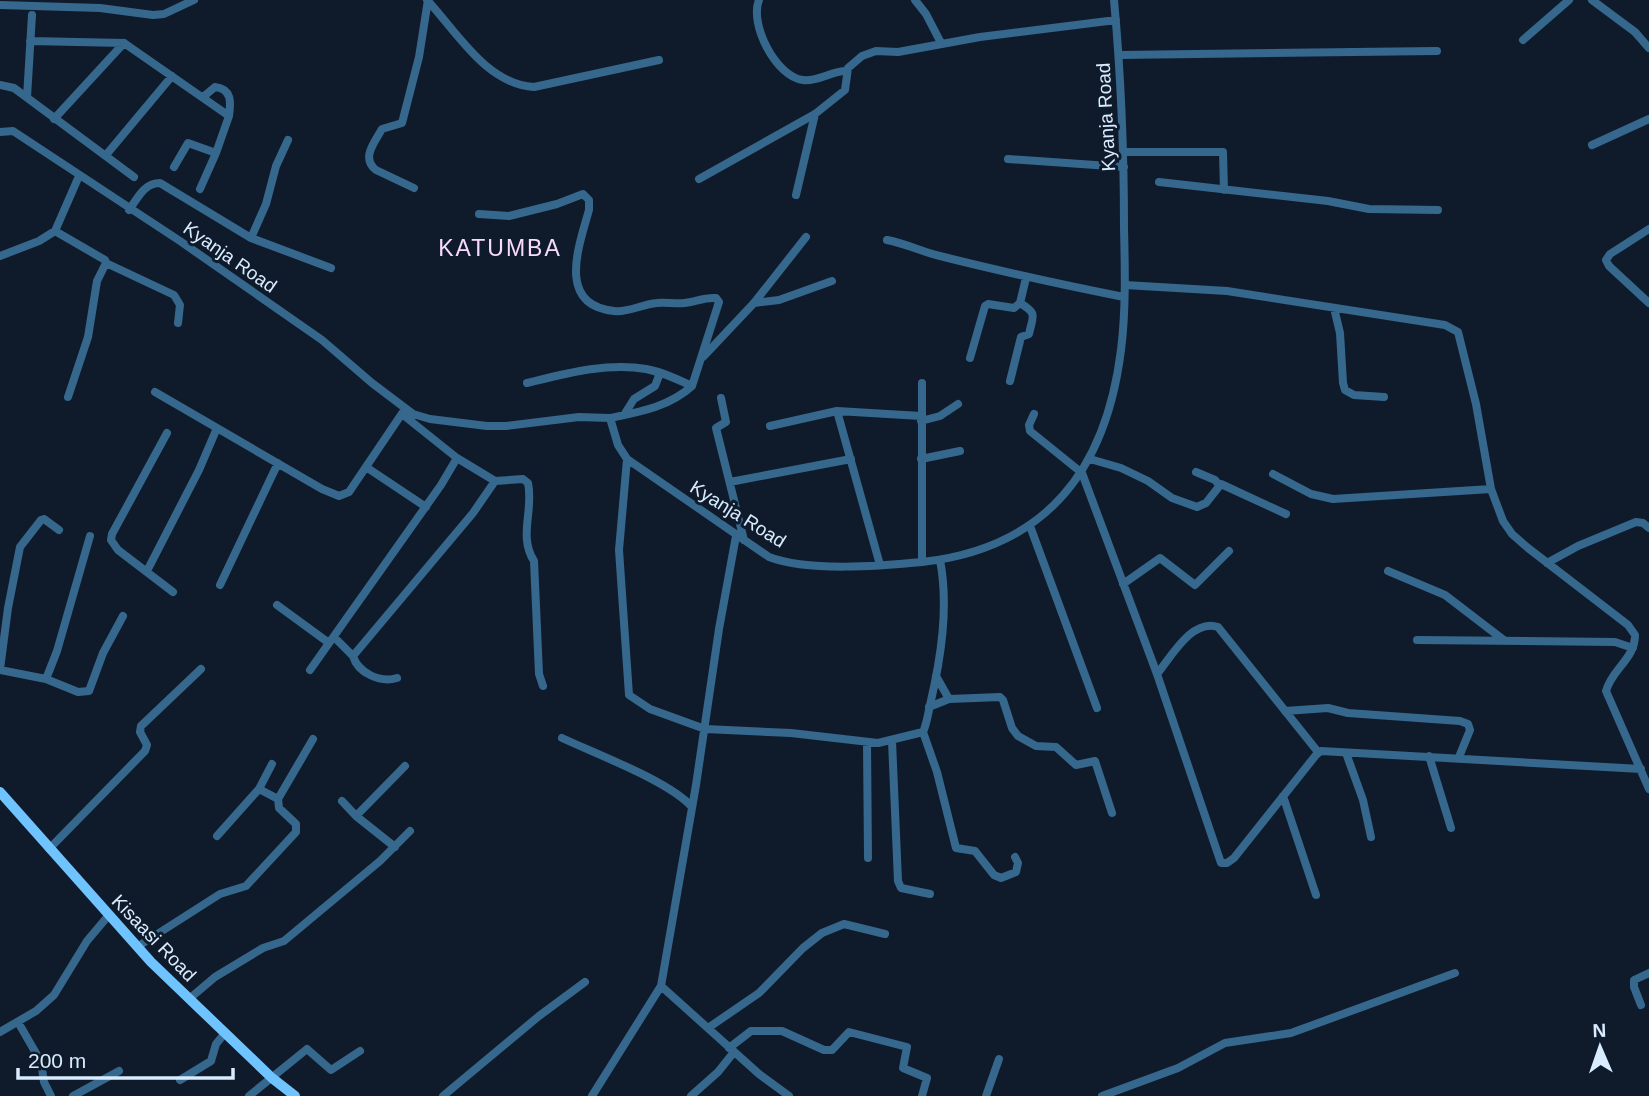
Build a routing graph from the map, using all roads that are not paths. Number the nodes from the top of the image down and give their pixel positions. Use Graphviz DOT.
graph roads {
  1 [pos="194,0"];
  2 [pos="427,0"];
  3 [pos="759,0"];
  4 [pos="915,0"];
  5 [pos="1114,0"];
  6 [pos="1569,0"];
  7 [pos="1592,0"];
  8 [pos="0,5"];
  9 [pos="32,15"];
  10 [pos="1116,20"];
  11 [pos="1523,40"];
  12 [pos="30,41"];
  13 [pos="1647,42"];
  14 [pos="124,43"];
  15 [pos="941,43"];
  16 [pos="1437,51"];
  17 [pos="1119,55"];
  18 [pos="659,60"];
  19 [pos="846,71"];
  20 [pos="172,76"];
  21 [pos="0,85"];
  22 [pos="27,97"];
  23 [pos="203,97"];
  24 [pos="815,114"];
  25 [pos="229,116"];
  26 [pos="54,119"];
  27 [pos="1649,119"];
  28 [pos="0,132"];
  29 [pos="288,140"];
  30 [pos="1592,145"];
  31 [pos="1124,152"];
  32 [pos="216,153"];
  33 [pos="106,155"];
  34 [pos="1008,159"];
  35 [pos="174,167"];
  36 [pos="1124,167"];
  37 [pos="79,176"];
  38 [pos="134,177"];
  39 [pos="699,178"];
  40 [pos="1158,183"];
  41 [pos="414,188"];
  42 [pos="200,189"];
  43 [pos="1224,190"];
  44 [pos="796,195"];
  45 [pos="130,210"];
  46 [pos="1438,210"];
  47 [pos="479,214"];
  48 [pos="1649,229"];
  49 [pos="55,231"];
  50 [pos="806,237"];
  51 [pos="251,238"];
  52 [pos="887,240"];
  53 [pos="0,256"];
  54 [pos="107,263"];
  55 [pos="331,268"];
  56 [pos="1026,278"];
  57 [pos="832,281"];
  58 [pos="1125,285"];
  59 [pos="1124,298"];
  60 [pos="754,303"];
  61 [pos="1020,303"];
  62 [pos="1649,303"];
  63 [pos="1334,308"];
  64 [pos="178,323"];
  65 [pos="703,357"];
  66 [pos="970,358"];
  67 [pos="660,373"];
  68 [pos="1010,380"];
  69 [pos="527,383"];
  70 [pos="922,383"];
  71 [pos="692,386"];
  72 [pos="155,391"];
  73 [pos="68,397"];
  74 [pos="1384,397"];
  75 [pos="721,398"];
  76 [pos="958,404"];
  77 [pos="837,411"];
  78 [pos="404,412"];
  79 [pos="1034,414"];
  80 [pos="624,415"];
  81 [pos="610,418"];
  82 [pos="921,418"];
  83 [pos="770,426"];
  84 [pos="217,428"];
  85 [pos="167,433"];
  86 [pos="960,451"];
  87 [pos="457,458"];
  88 [pos="626,459"];
  89 [pos="850,459"];
  90 [pos="921,459"];
  91 [pos="1090,459"];
  92 [pos="278,463"];
  93 [pos="366,467"];
  94 [pos="1196,472"];
  95 [pos="1082,473"];
  96 [pos="1273,474"];
  97 [pos="495,481"];
  98 [pos="730,482"];
  99 [pos="1219,485"];
  100 [pos="1491,489"];
  101 [pos="426,507"];
  102 [pos="1286,514"];
  103 [pos="1030,526"];
  104 [pos="1649,528"];
  105 [pos="58,530"];
  106 [pos="90,536"];
  107 [pos="740,538"];
  108 [pos="1230,551"];
  109 [pos="940,560"];
  110 [pos="922,562"];
  111 [pos="1547,563"];
  112 [pos="880,565"];
  113 [pos="146,571"];
  114 [pos="1388,571"];
  115 [pos="1123,584"];
  116 [pos="220,585"];
  117 [pos="173,593"];
  118 [pos="277,605"];
  119 [pos="122,616"];
  120 [pos="331,640"];
  121 [pos="1417,640"];
  122 [pos="1505,641"];
  123 [pos="1633,648"];
  124 [pos="353,656"];
  125 [pos="201,668"];
  126 [pos="0,669"];
  127 [pos="310,670"];
  128 [pos="1157,674"];
  129 [pos="936,676"];
  130 [pos="397,678"];
  131 [pos="46,679"];
  132 [pos="543,686"];
  133 [pos="949,699"];
  134 [pos="929,707"];
  135 [pos="1097,708"];
  136 [pos="1285,711"];
  137 [pos="705,729"];
  138 [pos="923,732"];
  139 [pos="562,738"];
  140 [pos="313,739"];
  141 [pos="892,741"];
  142 [pos="867,742"];
  143 [pos="1318,752"];
  144 [pos="1346,753"];
  145 [pos="1429,756"];
  146 [pos="1459,757"];
  147 [pos="272,764"];
  148 [pos="405,766"];
  149 [pos="1641,769"];
  150 [pos="259,789"];
  151 [pos="1649,789"];
  152 [pos="0,792"];
  153 [pos="1283,796"];
  154 [pos="278,799"];
  155 [pos="342,801"];
  156 [pos="692,807"];
  157 [pos="1112,813"];
  158 [pos="356,816"];
  159 [pos="1451,828"];
  160 [pos="410,831"];
  161 [pos="217,836"];
  162 [pos="1371,837"];
  163 [pos="395,847"];
  164 [pos="49,849"];
  165 [pos="1015,857"];
  166 [pos="869,858"];
  167 [pos="930,894"];
  168 [pos="1316,895"];
  169 [pos="108,916"];
  170 [pos="886,934"];
  171 [pos="137,947"];
  172 [pos="1455,973"];
  173 [pos="1649,973"];
  174 [pos="585,982"];
  175 [pos="661,986"];
  176 [pos="189,999"];
  177 [pos="1641,1004"];
  178 [pos="18,1022"];
  179 [pos="708,1028"];
  180 [pos="0,1032"];
  181 [pos="225,1033"];
  182 [pos="731,1050"];
  183 [pos="360,1051"];
  184 [pos="999,1059"];
  185 [pos="119,1071"];
  186 [pos="272,1078"];
  187 [pos="180,1080"];
  188 [pos="51,1096"];
  189 [pos="73,1096"];
  190 [pos="249,1096"];
  191 [pos="295,1096"];
  192 [pos="443,1096"];
  193 [pos="592,1096"];
  194 [pos="691,1096"];
  195 [pos="789,1096"];
  196 [pos="922,1096"];
  197 [pos="986,1096"];
  198 [pos="1101,1096"];
  1 -- 8 [label="street"];
  2 -- 18 [label="street"];
  2 -- 41 [label="street"];
  3 -- 19 [label="street"];
  4 -- 15 [label="street"];
  5 -- 10 [label="street, Kyanja Road"];
  6 -- 11 [label="street"];
  7 -- 13 [label="street"];
  9 -- 12 [label="street"];
  10 -- 15 [label="street"];
  10 -- 17 [label="street, Kyanja Road"];
  12 -- 14 [label="street"];
  12 -- 22 [label="street"];
  14 -- 20 [label="street"];
  14 -- 26 [label="street"];
  15 -- 19 [label="street"];
  16 -- 17 [label="street"];
  17 -- 31 [label="street, Kyanja Road"];
  19 -- 24 [label="street"];
  20 -- 23 [label="street"];
  20 -- 33 [label="street"];
  21 -- 22 [label="street"];
  22 -- 26 [label="street"];
  23 -- 25 [label="street"];
  23 -- 25 [label="street"];
  24 -- 39 [label="street"];
  24 -- 44 [label="street"];
  25 -- 32 [label="street"];
  26 -- 33 [label="street"];
  27 -- 30 [label="street"];
  28 -- 37 [label="street, Kyanja Road"];
  29 -- 51 [label="street"];
  31 -- 36 [label="street, Kyanja Road"];
  31 -- 43 [label="street"];
  32 -- 35 [label="street"];
  32 -- 42 [label="street"];
  33 -- 38 [label="street"];
  34 -- 36 [label="street"];
  36 -- 58 [label="street, Kyanja Road"];
  37 -- 45 [label="street, Kyanja Road"];
  37 -- 49 [label="street"];
  40 -- 43 [label="street"];
  43 -- 46 [label="street"];
  45 -- 51 [label="street"];
  45 -- 78 [label="street, Kyanja Road"];
  47 -- 65 [label="street"];
  48 -- 62 [label="street"];
  49 -- 53 [label="street"];
  49 -- 54 [label="street"];
  50 -- 60 [label="street"];
  51 -- 55 [label="street"];
  52 -- 56 [label="street"];
  54 -- 64 [label="street"];
  54 -- 73 [label="street"];
  56 -- 59 [label="street"];
  56 -- 61 [label="street"];
  57 -- 60 [label="street"];
  58 -- 59 [label="street, Kyanja Road"];
  58 -- 63 [label="street"];
  59 -- 91 [label="street, Kyanja Road"];
  60 -- 65 [label="street"];
  61 -- 66 [label="street"];
  61 -- 68 [label="street"];
  63 -- 74 [label="street"];
  63 -- 100 [label="street"];
  65 -- 71 [label="street"];
  67 -- 69 [label="street"];
  67 -- 71 [label="street"];
  67 -- 80 [label="street"];
  70 -- 82 [label="street"];
  71 -- 80 [label="street, Kyanja Road"];
  72 -- 84 [label="street"];
  75 -- 98 [label="street"];
  76 -- 82 [label="street"];
  77 -- 82 [label="street"];
  77 -- 83 [label="street"];
  77 -- 89 [label="street"];
  78 -- 81 [label="street, Kyanja Road"];
  78 -- 87 [label="street"];
  78 -- 93 [label="street"];
  79 -- 95 [label="street"];
  80 -- 81 [label="street, Kyanja Road"];
  81 -- 88 [label="street"];
  82 -- 90 [label="street"];
  84 -- 92 [label="street"];
  84 -- 113 [label="street"];
  85 -- 113 [label="street"];
  86 -- 90 [label="street"];
  87 -- 97 [label="street"];
  87 -- 101 [label="street"];
  88 -- 107 [label="street, Kyanja Road"];
  88 -- 137 [label="street"];
  89 -- 98 [label="street"];
  89 -- 112 [label="street"];
  90 -- 110 [label="street"];
  91 -- 95 [label="street, Kyanja Road"];
  91 -- 99 [label="street"];
  92 -- 93 [label="street"];
  92 -- 116 [label="street"];
  93 -- 101 [label="street"];
  94 -- 99 [label="street"];
  95 -- 103 [label="street, Kyanja Road"];
  95 -- 115 [label="street"];
  96 -- 100 [label="street"];
  97 -- 124 [label="street"];
  97 -- 132 [label="street"];
  98 -- 107 [label="street"];
  99 -- 102 [label="street"];
  100 -- 111 [label="street"];
  101 -- 120 [label="street"];
  103 -- 109 [label="street, Kyanja Road"];
  103 -- 135 [label="street"];
  104 -- 111 [label="street"];
  105 -- 126 [label="street"];
  106 -- 131 [label="street"];
  107 -- 112 [label="street, Kyanja Road"];
  107 -- 137 [label="street"];
  108 -- 115 [label="street"];
  109 -- 110 [label="street, Kyanja Road"];
  109 -- 129 [label="street"];
  110 -- 112 [label="street, Kyanja Road"];
  111 -- 123 [label="street"];
  113 -- 117 [label="street"];
  114 -- 122 [label="street"];
  115 -- 128 [label="street"];
  118 -- 120 [label="street"];
  119 -- 131 [label="street"];
  120 -- 124 [label="street"];
  120 -- 127 [label="street"];
  121 -- 122 [label="street"];
  122 -- 123 [label="street"];
  123 -- 149 [label="street"];
  124 -- 130 [label="street"];
  125 -- 164 [label="street"];
  126 -- 131 [label="street"];
  128 -- 136 [label="street"];
  128 -- 153 [label="street"];
  129 -- 133 [label="street"];
  129 -- 134 [label="street"];
  133 -- 134 [label="street"];
  133 -- 157 [label="street"];
  134 -- 138 [label="street"];
  136 -- 143 [label="street"];
  136 -- 146 [label="street"];
  137 -- 142 [label="street"];
  137 -- 156 [label="street"];
  138 -- 141 [label="street"];
  138 -- 165 [label="street"];
  139 -- 156 [label="street"];
  140 -- 154 [label="street"];
  141 -- 142 [label="street"];
  141 -- 167 [label="street"];
  142 -- 166 [label="street"];
  143 -- 144 [label="street"];
  143 -- 153 [label="street"];
  144 -- 145 [label="street"];
  144 -- 162 [label="street"];
  145 -- 146 [label="street"];
  145 -- 159 [label="street"];
  146 -- 149 [label="street"];
  147 -- 150 [label="street"];
  148 -- 158 [label="street"];
  149 -- 151 [label="street"];
  150 -- 154 [label="street"];
  150 -- 161 [label="street"];
  152 -- 164 [label="main road, Kisaasi Road"];
  153 -- 168 [label="street"];
  154 -- 171 [label="street"];
  155 -- 158 [label="street"];
  156 -- 175 [label="street"];
  158 -- 163 [label="street"];
  160 -- 163 [label="street"];
  163 -- 176 [label="street"];
  164 -- 169 [label="main road, Kisaasi Road"];
  169 -- 171 [label="main road, Kisaasi Road"];
  169 -- 178 [label="street"];
  170 -- 179 [label="street"];
  171 -- 176 [label="main road, Kisaasi Road"];
  172 -- 198 [label="street"];
  173 -- 177 [label="street"];
  174 -- 192 [label="street"];
  175 -- 179 [label="street"];
  175 -- 193 [label="street"];
  176 -- 181 [label="main road, Kisaasi Road"];
  178 -- 180 [label="street"];
  178 -- 188 [label="street"];
  179 -- 182 [label="street"];
  181 -- 186 [label="main road, Kisaasi Road"];
  181 -- 187 [label="street"];
  182 -- 194 [label="street"];
  182 -- 195 [label="street"];
  182 -- 196 [label="street"];
  183 -- 186 [label="street"];
  184 -- 197 [label="street"];
  185 -- 189 [label="street"];
  186 -- 190 [label="street"];
  186 -- 191 [label="main road, Kisaasi Road"];
}
